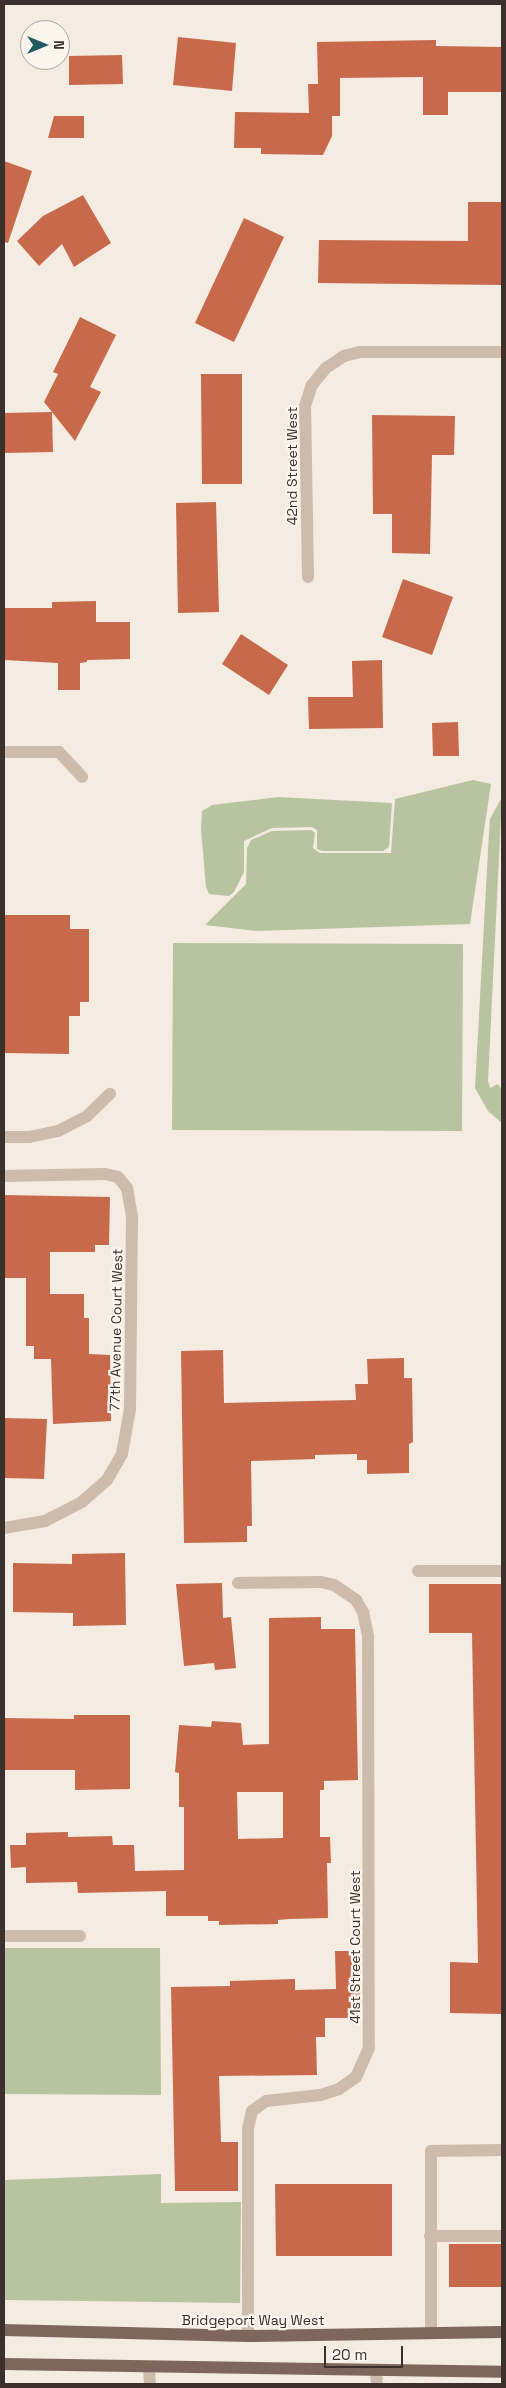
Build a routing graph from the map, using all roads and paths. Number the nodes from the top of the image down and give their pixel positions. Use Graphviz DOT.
graph roads {
  1 [pos="502,352"];
  2 [pos="308,577"];
  3 [pos="4,752"];
  4 [pos="82,777"];
  5 [pos="110,1094"];
  6 [pos="4,1137"];
  7 [pos="4,1176"];
  8 [pos="4,1528"];
  9 [pos="418,1571"];
  10 [pos="502,1571"];
  11 [pos="238,1583"];
  12 [pos="4,1936"];
  13 [pos="80,1936"];
  14 [pos="502,2150"];
  15 [pos="430,2236"];
  16 [pos="502,2236"];
  17 [pos="4,2330"];
  18 [pos="502,2332"];
  19 [pos="431,2334"];
  20 [pos="248,2336"];
  21 [pos="4,2364"];
  22 [pos="149,2367"];
  23 [pos="502,2372"];
  24 [pos="377,2378"];
  25 [pos="150,2384"];
  1 -- 2 [label="street, 42nd Street West"];
  3 -- 4 [label="street"];
  5 -- 6 [label="street"];
  7 -- 8 [label="street, 77th Avenue Court West"];
  9 -- 10 [label="street"];
  11 -- 20 [label="street, 41st Street Court West"];
  12 -- 13 [label="street"];
  14 -- 15 [label="street"];
  15 -- 16 [label="street"];
  15 -- 19 [label="street"];
  17 -- 20 [label="main road, Bridgeport Way West"];
  18 -- 19 [label="main road, Bridgeport Way West"];
  19 -- 20 [label="main road, Bridgeport Way West"];
  21 -- 22 [label="main road"];
  22 -- 24 [label="main road"];
  22 -- 25 [label="street"];
  23 -- 24 [label="main road"];
}
